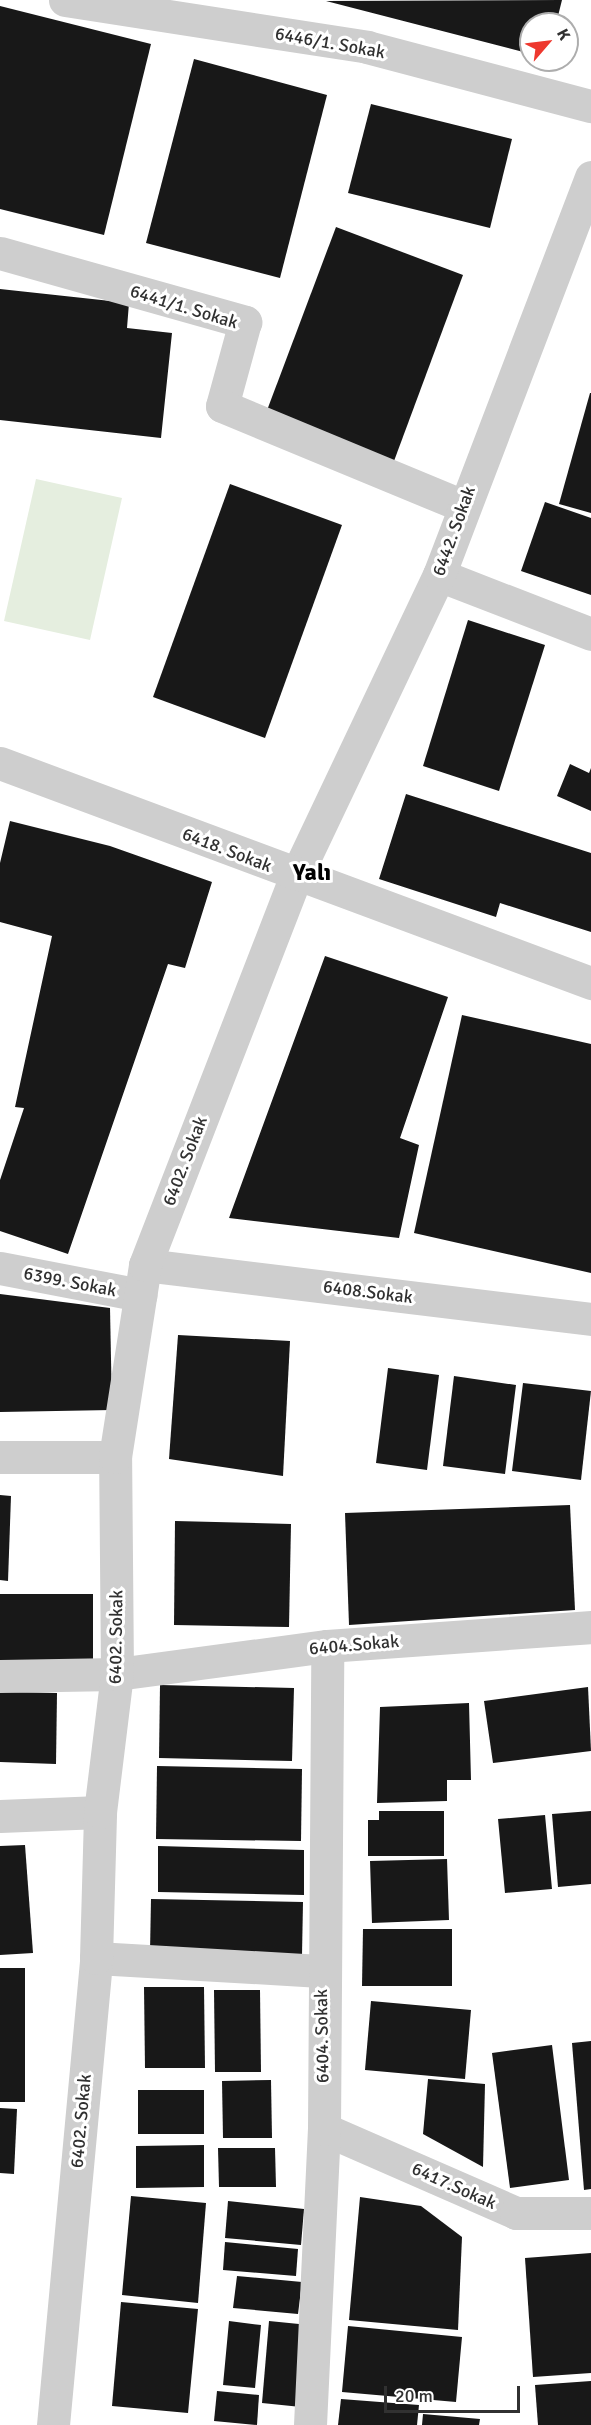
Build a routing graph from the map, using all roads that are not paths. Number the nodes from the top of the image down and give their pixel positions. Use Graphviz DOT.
graph roads {
  1 [pos="65,0"];
  2 [pos="591,106"];
  3 [pos="591,177"];
  4 [pos="586,209"];
  5 [pos="0,253"];
  6 [pos="463,506"];
  7 [pos="439,575"];
  8 [pos="591,634"];
  9 [pos="0,763"];
  10 [pos="296,876"];
  11 [pos="591,983"];
  12 [pos="0,1268"];
  13 [pos="142,1280"];
  14 [pos="591,1319"];
  15 [pos="0,1457"];
  16 [pos="115,1457"];
  17 [pos="591,1627"];
  18 [pos="327,1646"];
  19 [pos="117,1674"];
  20 [pos="0,1676"];
  21 [pos="100,1812"];
  22 [pos="0,1816"];
  23 [pos="96,1958"];
  24 [pos="321,1971"];
  25 [pos="324,2129"];
  26 [pos="591,2213"];
  27 [pos="53,2425"];
  28 [pos="310,2425"];
  1 -- 2 [label="street, 6446/1. Sokak"];
  3 -- 4 [label="street, 6442. Sokak"];
  4 -- 6 [label="street, 6442. Sokak"];
  5 -- 6 [label="street, 6441/1. Sokak"];
  6 -- 7 [label="street, 6442. Sokak"];
  7 -- 8 [label="street"];
  7 -- 10 [label="street, 6442. Sokak"];
  9 -- 10 [label="street, 6418. Sokak"];
  10 -- 11 [label="street, 6418. Sokak"];
  10 -- 13 [label="street, 6402. Sokak"];
  12 -- 13 [label="street, 6399. Sokak"];
  13 -- 14 [label="street, 6408.Sokak"];
  13 -- 16 [label="street, 6402. Sokak"];
  15 -- 16 [label="street"];
  16 -- 19 [label="street, 6402. Sokak"];
  17 -- 18 [label="street, 6404.Sokak"];
  18 -- 19 [label="street, 6404.Sokak"];
  18 -- 24 [label="street, 6404. Sokak"];
  19 -- 20 [label="street, 6404.Sokak"];
  19 -- 21 [label="street, 6402. Sokak"];
  21 -- 22 [label="street"];
  21 -- 23 [label="street, 6402. Sokak"];
  23 -- 24 [label="street"];
  23 -- 27 [label="street, 6402. Sokak"];
  24 -- 25 [label="street, 6404. Sokak"];
  25 -- 26 [label="street, 6417.Sokak"];
  25 -- 28 [label="street, 6404. Sokak"];
}
